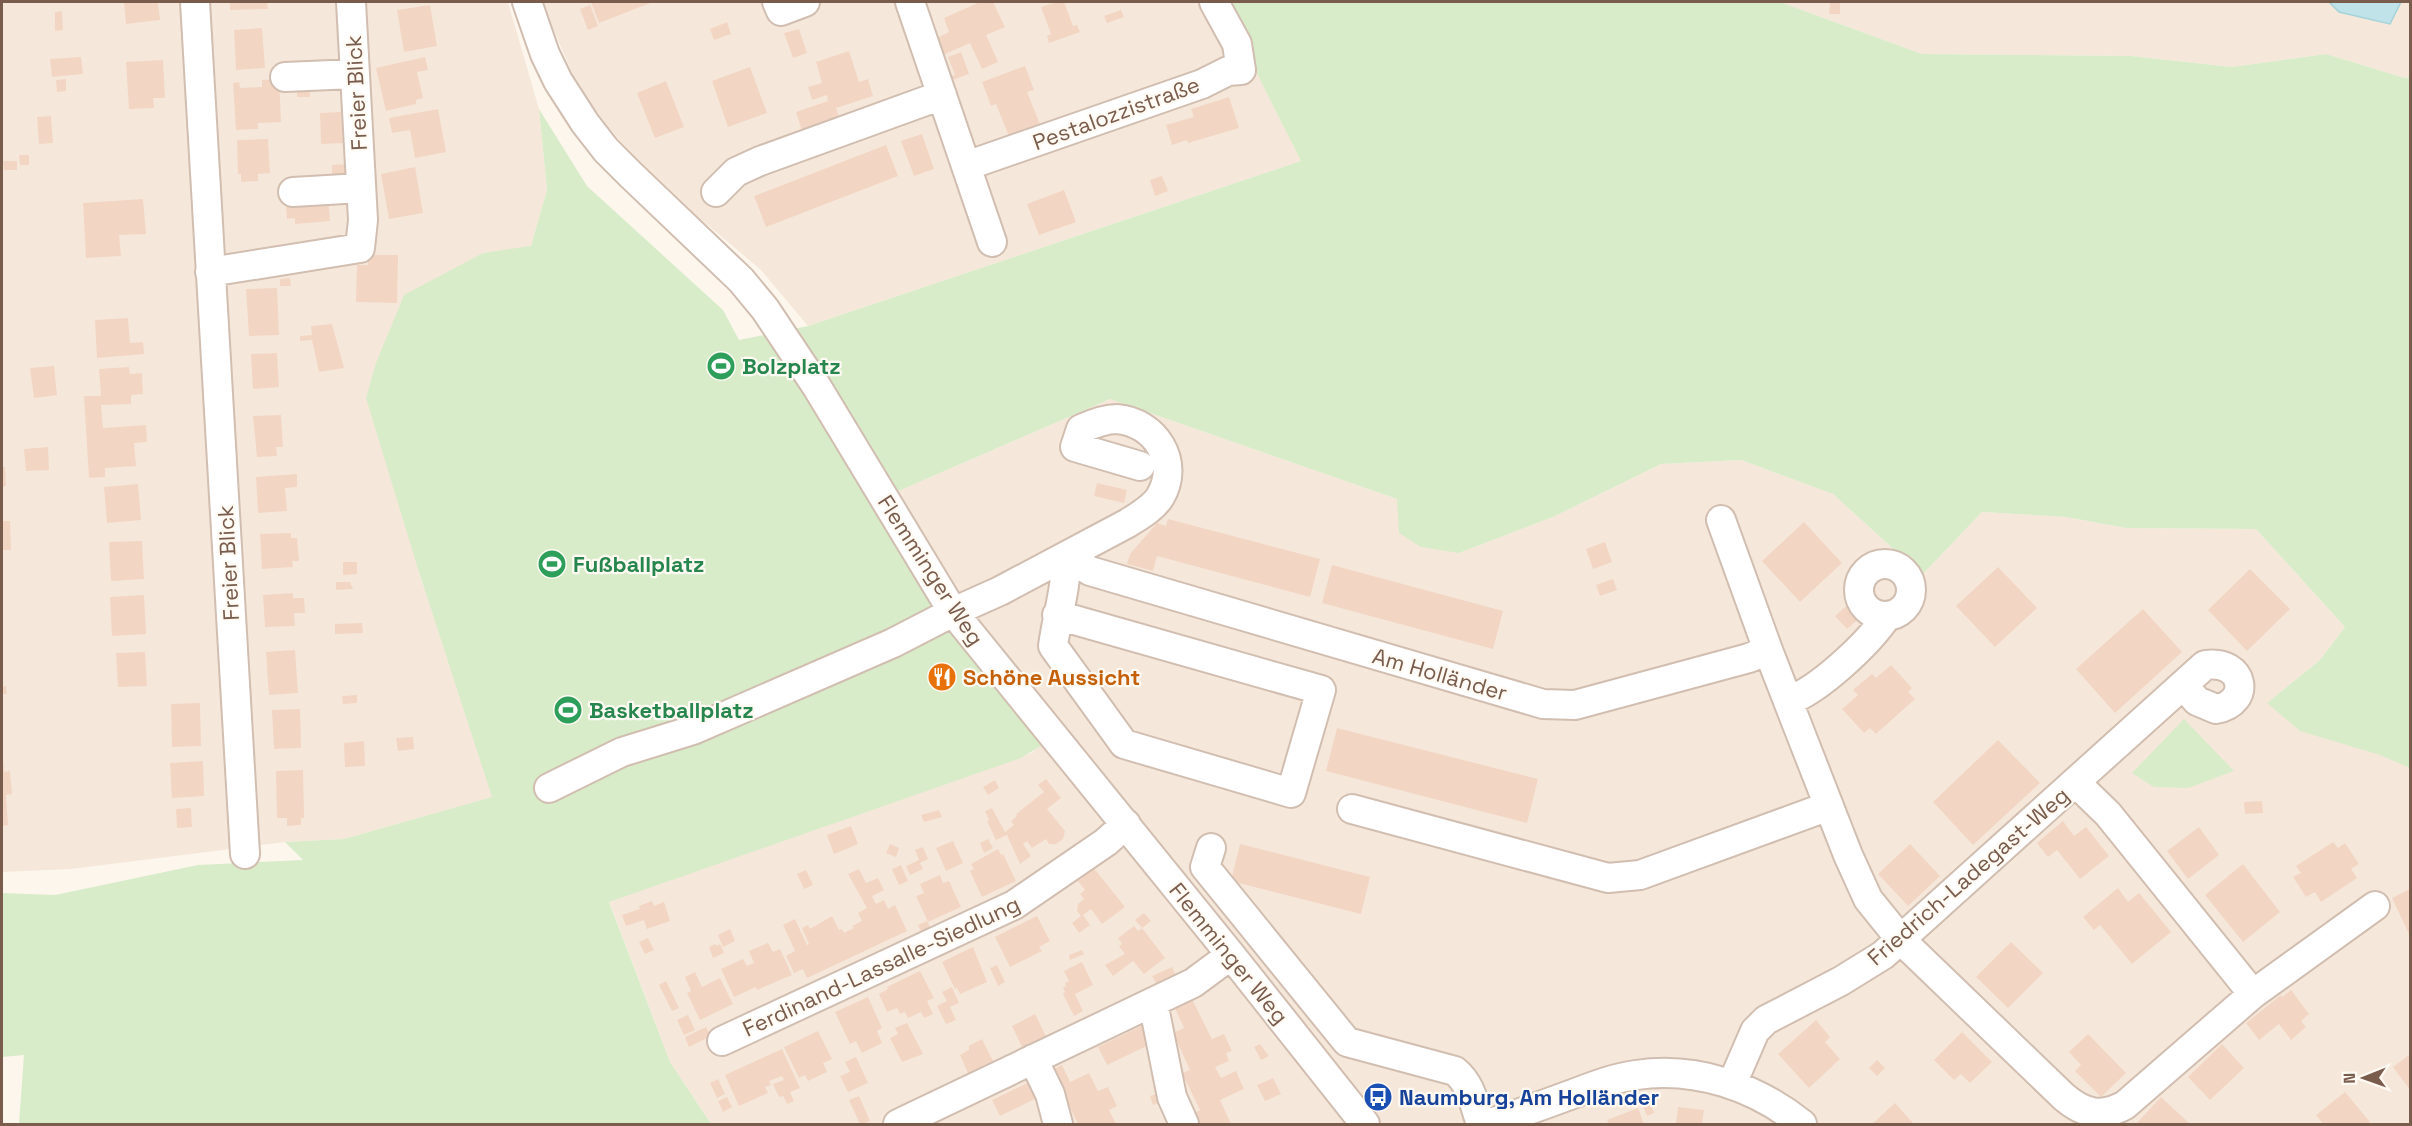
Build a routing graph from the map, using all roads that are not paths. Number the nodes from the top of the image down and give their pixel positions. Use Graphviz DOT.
graph roads {
  1 [pos="195,2"];
  2 [pos="351,2"];
  3 [pos="527,2"];
  4 [pos="777,2"];
  5 [pos="806,2"];
  6 [pos="910,2"];
  7 [pos="1214,2"];
  8 [pos="354,74"];
  9 [pos="285,76"];
  10 [pos="942,95"];
  11 [pos="966,166"];
  12 [pos="361,188"];
  13 [pos="293,192"];
  14 [pos="716,192"];
  15 [pos="992,242"];
  16 [pos="210,272"];
  17 [pos="1140,466"];
  18 [pos="1721,520"];
  19 [pos="1066,556"];
  20 [pos="953,612"];
  21 [pos="1057,615"];
  22 [pos="1887,616"];
  23 [pos="1768,650"];
  24 [pos="2184,686"];
  25 [pos="1788,700"];
  26 [pos="2075,782"];
  27 [pos="549,788"];
  28 [pos="1829,806"];
  29 [pos="1352,809"];
  30 [pos="1126,824"];
  31 [pos="1211,848"];
  32 [pos="245,854"];
  33 [pos="2375,906"];
  34 [pos="1901,940"];
  35 [pos="1231,955"];
  36 [pos="2253,994"];
  37 [pos="1153,1002"];
  38 [pos="722,1041"];
  39 [pos="1033,1059"];
  40 [pos="1732,1084"];
  41 [pos="930,1117"];
  42 [pos="898,1125"];
  43 [pos="1058,1125"];
  44 [pos="1184,1125"];
  45 [pos="1365,1125"];
  46 [pos="1481,1125"];
  47 [pos="1488,1125"];
  48 [pos="1802,1125"];
  1 -- 16 [label="street, Freier Blick"];
  2 -- 8 [label="street, Freier Blick"];
  3 -- 20 [label="street, Flemminger Weg"];
  4 -- 5 [label="street"];
  6 -- 10 [label="street"];
  7 -- 11 [label="street, Pestalozzistraße"];
  8 -- 9 [label="street"];
  8 -- 12 [label="street, Freier Blick"];
  10 -- 11 [label="street"];
  10 -- 14 [label="street"];
  11 -- 15 [label="street"];
  12 -- 13 [label="street"];
  12 -- 16 [label="street, Freier Blick"];
  16 -- 32 [label="street, Freier Blick"];
  17 -- 19 [label="street"];
  18 -- 23 [label="street"];
  19 -- 20 [label="street"];
  19 -- 21 [label="street"];
  19 -- 23 [label="street, Am Holländer"];
  20 -- 27 [label="street"];
  20 -- 30 [label="street, Flemminger Weg"];
  21 -- 21 [label="street"];
  22 -- 25 [label="street"];
  23 -- 25 [label="street"];
  24 -- 26 [label="street, Friedrich-Ladegast-Weg"];
  25 -- 28 [label="street"];
  26 -- 34 [label="street, Friedrich-Ladegast-Weg"];
  26 -- 36 [label="street"];
  28 -- 29 [label="street"];
  28 -- 34 [label="street"];
  30 -- 35 [label="street, Flemminger Weg"];
  30 -- 38 [label="street, Ferdinand-Lassalle-Siedlung"];
  31 -- 46 [label="street"];
  33 -- 36 [label="street"];
  34 -- 36 [label="street"];
  34 -- 40 [label="street, Friedrich-Ladegast-Weg"];
  35 -- 37 [label="street"];
  35 -- 45 [label="street, Flemminger Weg"];
  37 -- 39 [label="street"];
  37 -- 44 [label="street"];
  39 -- 41 [label="street"];
  39 -- 43 [label="street"];
  40 -- 47 [label="street"];
  40 -- 48 [label="street"];
  41 -- 42 [label="street"];
}
